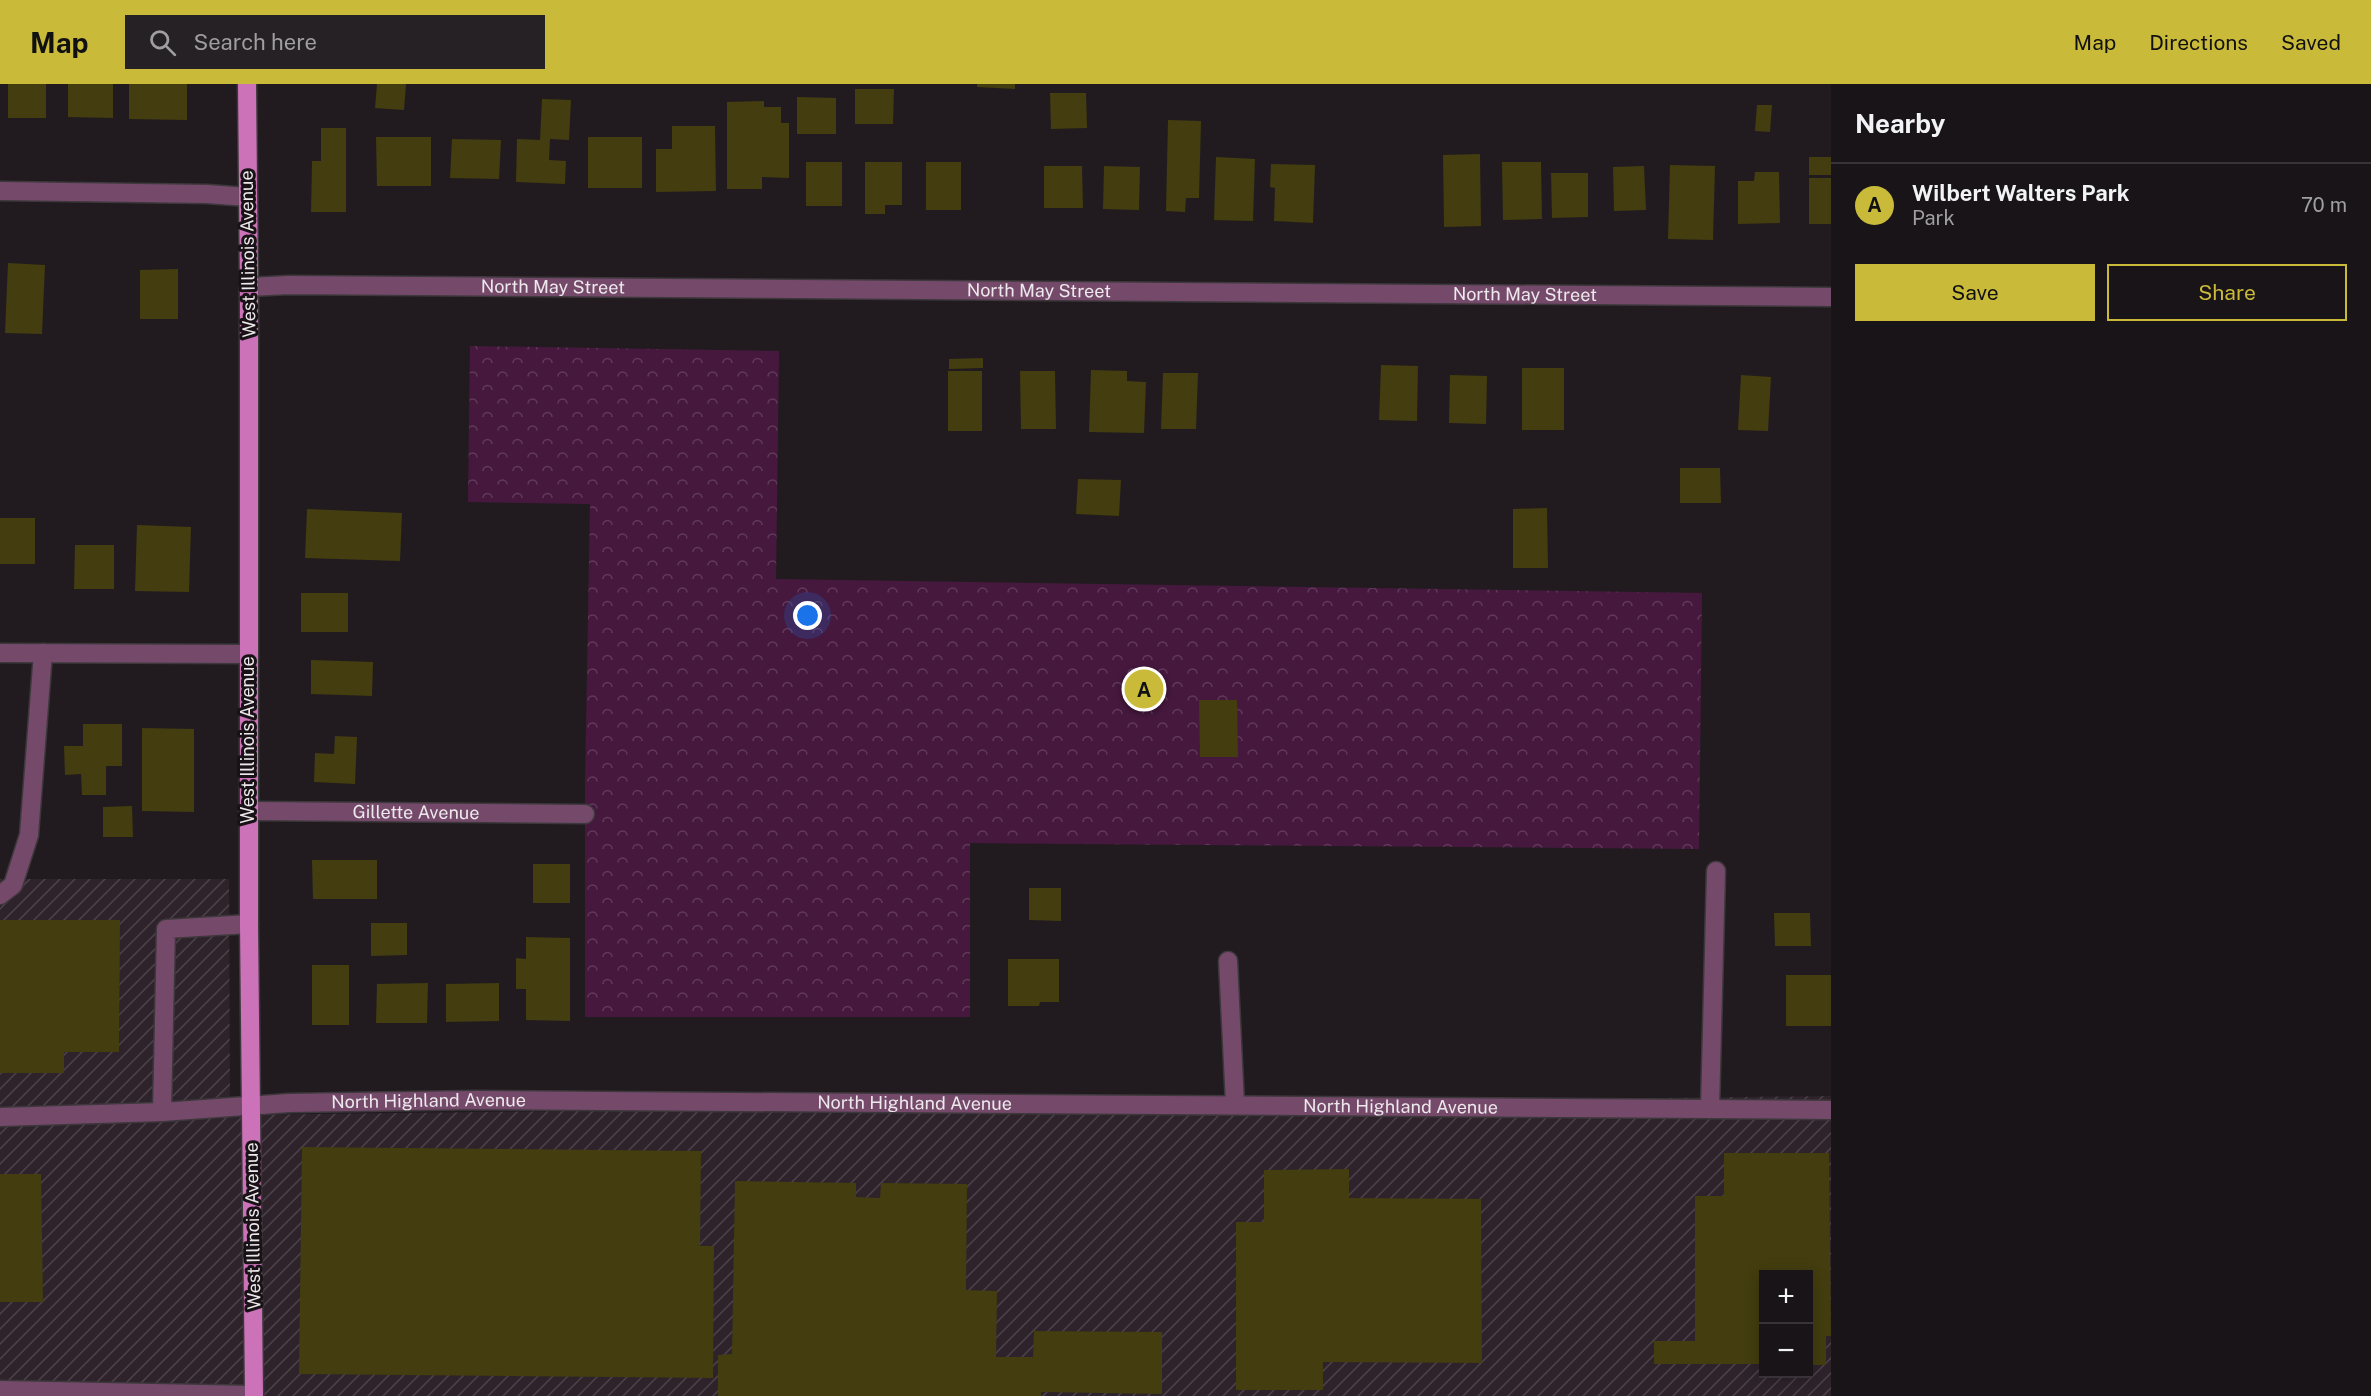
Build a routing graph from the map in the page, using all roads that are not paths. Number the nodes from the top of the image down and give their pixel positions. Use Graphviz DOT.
graph roads {
  1 [pos="247,84"];
  2 [pos="0,191"];
  3 [pos="248,197"];
  4 [pos="249,287"];
  5 [pos="1831,297"];
  6 [pos="0,652"];
  7 [pos="43,653"];
  8 [pos="248,654"];
  9 [pos="248,811"];
  10 [pos="585,814"];
  11 [pos="1716,871"];
  12 [pos="0,895"];
  13 [pos="249,924"];
  14 [pos="1228,961"];
  15 [pos="1235,1104"];
  16 [pos="252,1105"];
  17 [pos="1710,1109"];
  18 [pos="1831,1110"];
  19 [pos="162,1112"];
  20 [pos="0,1117"];
  21 [pos="0,1390"];
  22 [pos="254,1396"];
  1 -- 3 [label="main road, West Illinois Avenue"];
  2 -- 3 [label="street"];
  3 -- 4 [label="main road, West Illinois Avenue"];
  4 -- 5 [label="street, North May Street"];
  4 -- 8 [label="main road, West Illinois Avenue"];
  6 -- 7 [label="street"];
  7 -- 8 [label="street"];
  7 -- 12 [label="street"];
  8 -- 9 [label="main road, West Illinois Avenue"];
  9 -- 10 [label="street, Gillette Avenue"];
  9 -- 13 [label="main road, West Illinois Avenue"];
  11 -- 17 [label="street"];
  13 -- 16 [label="main road, West Illinois Avenue"];
  13 -- 19 [label="street"];
  14 -- 15 [label="street"];
  15 -- 16 [label="street, North Highland Avenue"];
  15 -- 17 [label="street, North Highland Avenue"];
  16 -- 19 [label="street, North Highland Avenue"];
  16 -- 22 [label="main road, West Illinois Avenue"];
  17 -- 18 [label="street, North Highland Avenue"];
  19 -- 20 [label="street, North Highland Avenue"];
  21 -- 22 [label="street"];
}
